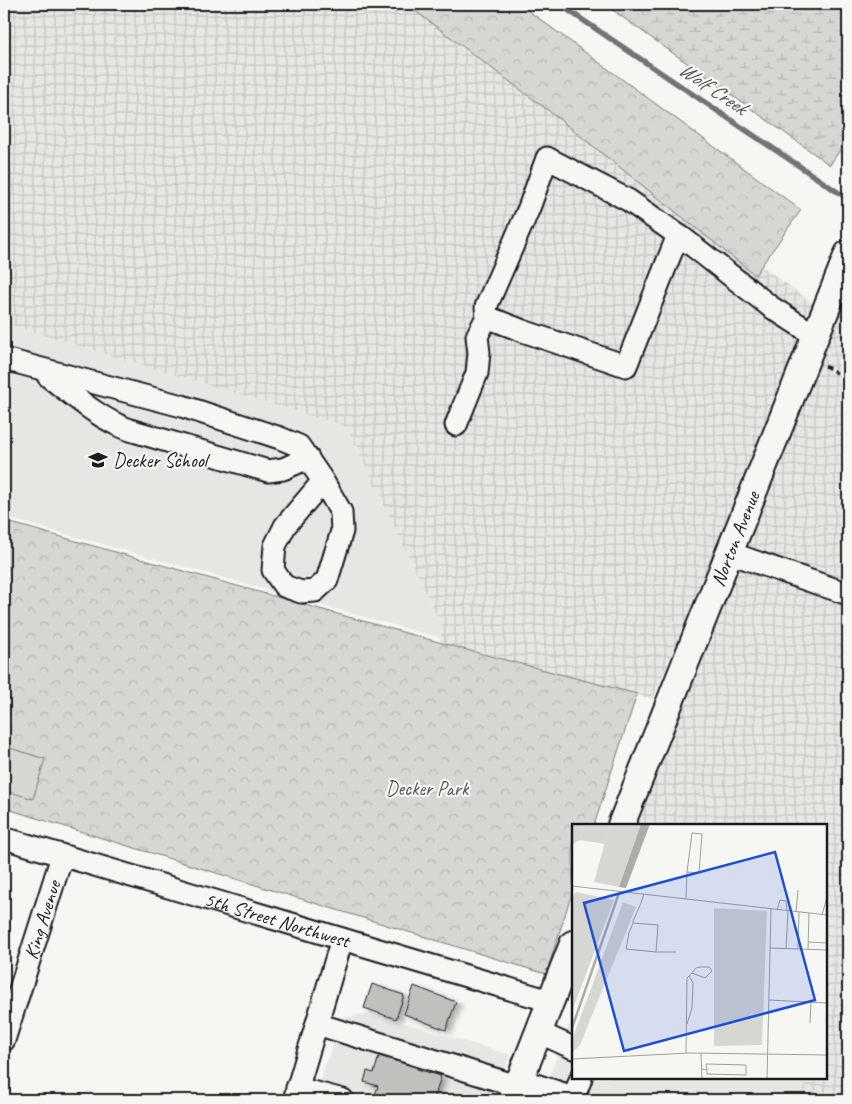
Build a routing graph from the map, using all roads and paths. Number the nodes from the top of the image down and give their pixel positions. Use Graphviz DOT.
graph roads {
  1 [pos="678,235"];
  2 [pos="848,254"];
  3 [pos="487,317"];
  4 [pos="816,336"];
  5 [pos="4,359"];
  6 [pos="40,369"];
  7 [pos="456,425"];
  8 [pos="308,458"];
  9 [pos="323,482"];
  10 [pos="730,553"];
  11 [pos="848,594"];
  12 [pos="621,824"];
  13 [pos="4,838"];
  14 [pos="62,856"];
  15 [pos="342,939"];
  16 [pos="572,946"];
  17 [pos="550,1001"];
  18 [pos="317,1024"];
  19 [pos="538,1032"];
  20 [pos="4,1040"];
  21 [pos="572,1048"];
  22 [pos="581,1079"];
  23 [pos="516,1089"];
  24 [pos="296,1094"];
  25 [pos="343,1100"];
  1 -- 3 [label="street"];
  1 -- 3 [label="street"];
  1 -- 4 [label="street"];
  2 -- 4 [label="main road, Norton Avenue"];
  3 -- 7 [label="street"];
  4 -- 10 [label="main road, Norton Avenue"];
  5 -- 6 [label="street"];
  6 -- 8 [label="street"];
  6 -- 8 [label="street"];
  8 -- 9 [label="street"];
  9 -- 9 [label="street"];
  10 -- 11 [label="street"];
  10 -- 12 [label="main road, Norton Avenue"];
  13 -- 14 [label="street, 5th Street Northwest"];
  14 -- 15 [label="street, 5th Street Northwest"];
  14 -- 20 [label="street, King Avenue"];
  15 -- 17 [label="street, 5th Street Northwest"];
  15 -- 18 [label="street"];
  16 -- 17 [label="main road"];
  17 -- 19 [label="main road"];
  18 -- 23 [label="street"];
  18 -- 24 [label="street"];
  19 -- 21 [label="street"];
  19 -- 23 [label="main road"];
  22 -- 23 [label="street"];
  24 -- 25 [label="street"];
}
